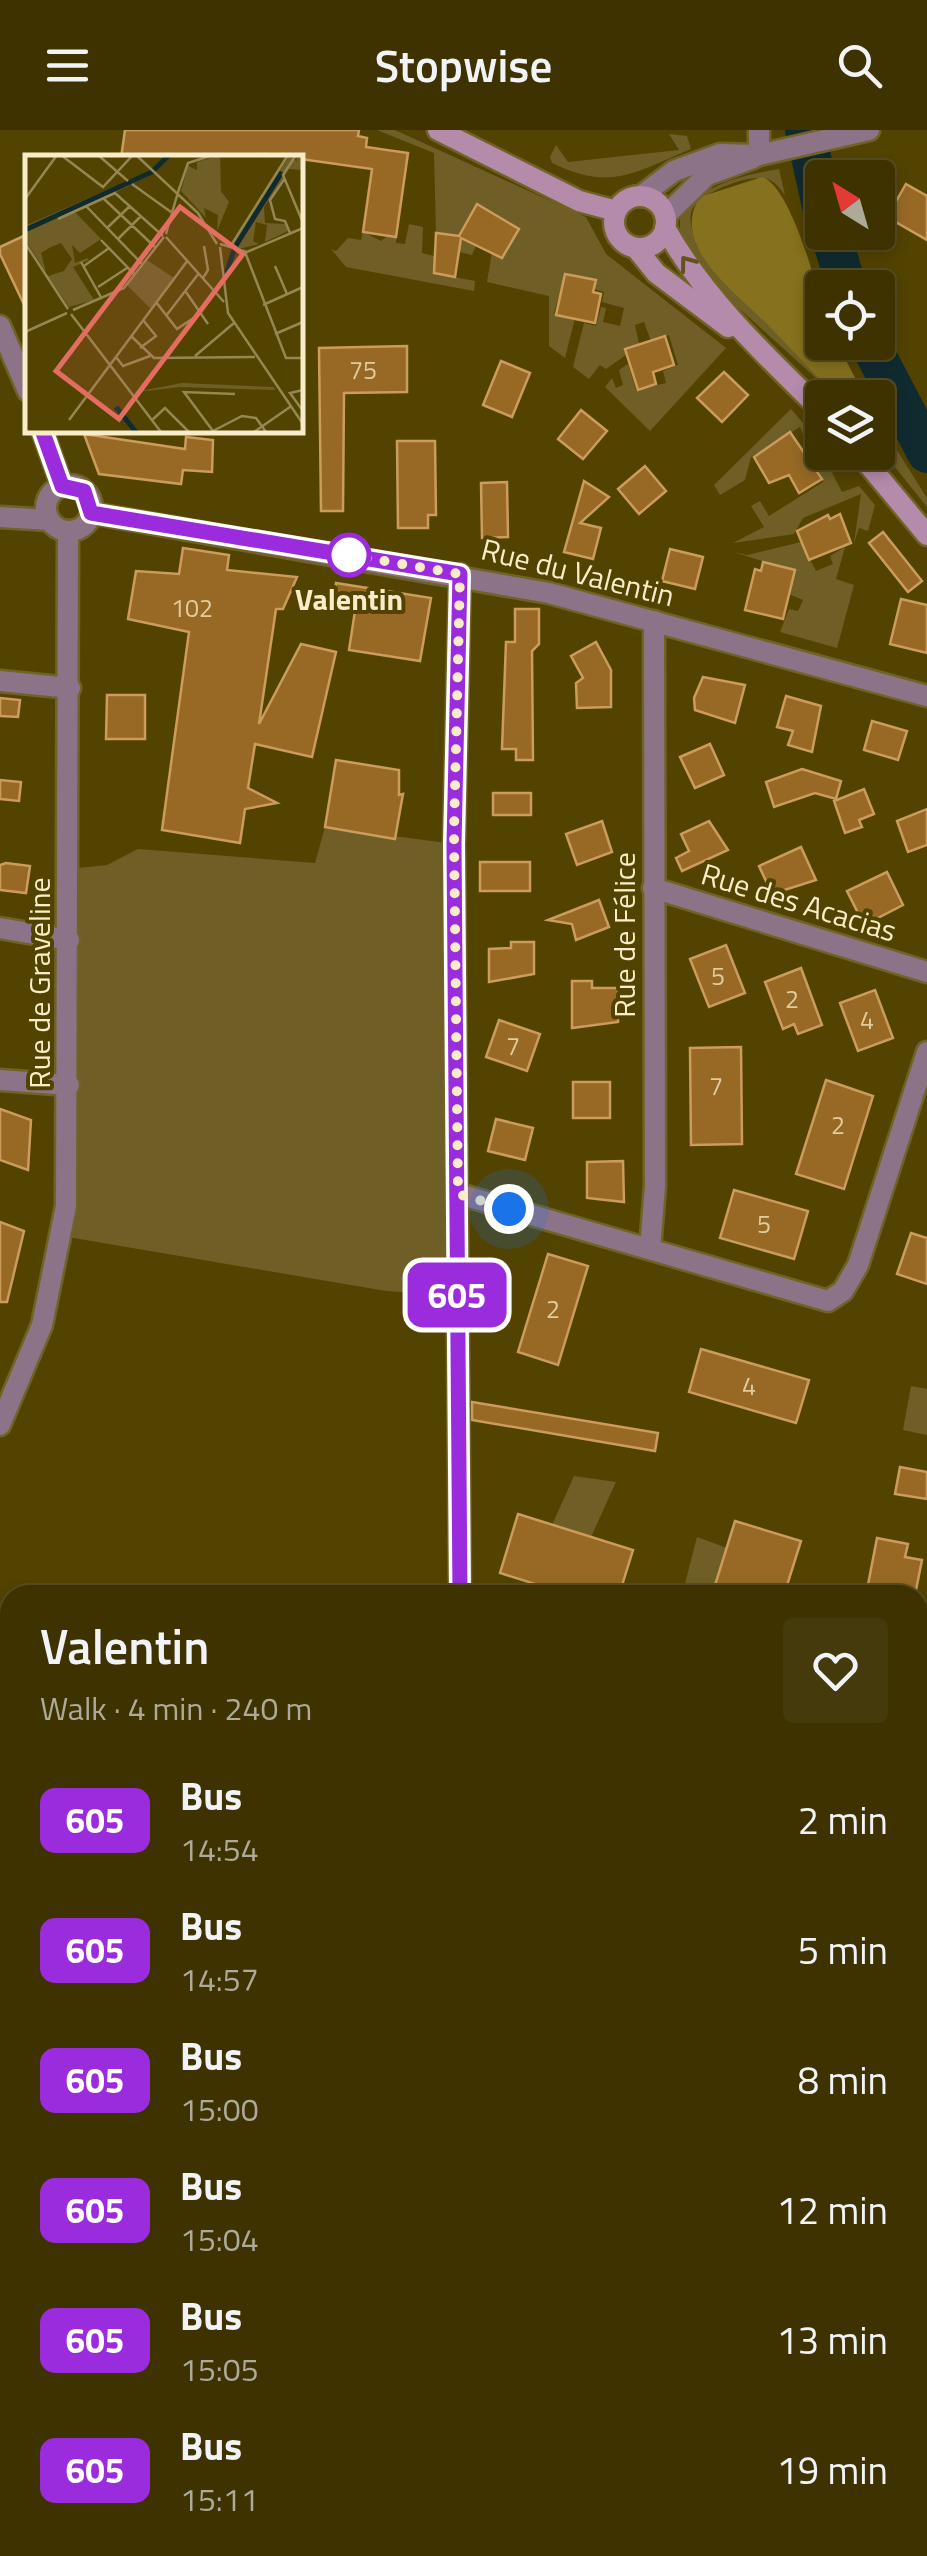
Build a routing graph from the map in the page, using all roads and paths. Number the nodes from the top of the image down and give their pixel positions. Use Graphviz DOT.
graph roads {
  1 [pos="438,130"];
  2 [pos="759,130"];
  3 [pos="868,130"];
  4 [pos="759,155"];
  5 [pos="641,196"];
  6 [pos="616,211"];
  7 [pos="665,222"];
  8 [pos="636,248"];
  9 [pos="0,326"];
  10 [pos="758,349"];
  11 [pos="25,384"];
  12 [pos="805,395"];
  13 [pos="43,432"];
  14 [pos="873,470"];
  15 [pos="62,486"];
  16 [pos="91,513"];
  17 [pos="0,517"];
  18 [pos="49,520"];
  19 [pos="68,531"];
  20 [pos="927,534"];
  21 [pos="460,574"];
  22 [pos="654,621"];
  23 [pos="0,681"];
  24 [pos="70,688"];
  25 [pos="927,696"];
  26 [pos="653,888"];
  27 [pos="0,928"];
  28 [pos="70,940"];
  29 [pos="927,972"];
  30 [pos="927,1052"];
  31 [pos="0,1080"];
  32 [pos="68,1085"];
  33 [pos="458,1194"];
  34 [pos="650,1250"];
  35 [pos="0,1425"];
  36 [pos="460,1585"];
  1 -- 6 [label="main road"];
  2 -- 4 [label="street"];
  3 -- 4 [label="street"];
  4 -- 5 [label="street"];
  4 -- 7 [label="street"];
  5 -- 6 [label="main road"];
  5 -- 7 [label="main road"];
  6 -- 8 [label="main road"];
  7 -- 8 [label="main road"];
  10 -- 7 [label="main road, one-way"];
  8 -- 10 [label="main road"];
  9 -- 11 [label="street"];
  10 -- 12 [label="main road"];
  13 -- 15 [label="street"];
  14 -- 20 [label="main road"];
  15 -- 16 [label="street"];
  15 -- 18 [label="street"];
  16 -- 19 [label="street"];
  16 -- 21 [label="street, Rue du Valentin"];
  17 -- 18 [label="street"];
  18 -- 19 [label="street"];
  19 -- 24 [label="street, Rue de Graveline"];
  21 -- 22 [label="street, Rue du Valentin"];
  21 -- 33 [label="street"];
  22 -- 25 [label="street, Rue du Valentin"];
  22 -- 26 [label="street, Rue de Félice"];
  23 -- 24 [label="street"];
  24 -- 28 [label="street, Rue de Graveline"];
  26 -- 29 [label="street, Rue des Acacias"];
  26 -- 34 [label="street, Rue de Félice"];
  27 -- 28 [label="street"];
  28 -- 32 [label="street, Rue de Graveline"];
  30 -- 34 [label="street"];
  31 -- 32 [label="street"];
  32 -- 35 [label="street, Rue de Graveline"];
  33 -- 34 [label="street"];
  33 -- 36 [label="street"];
}
